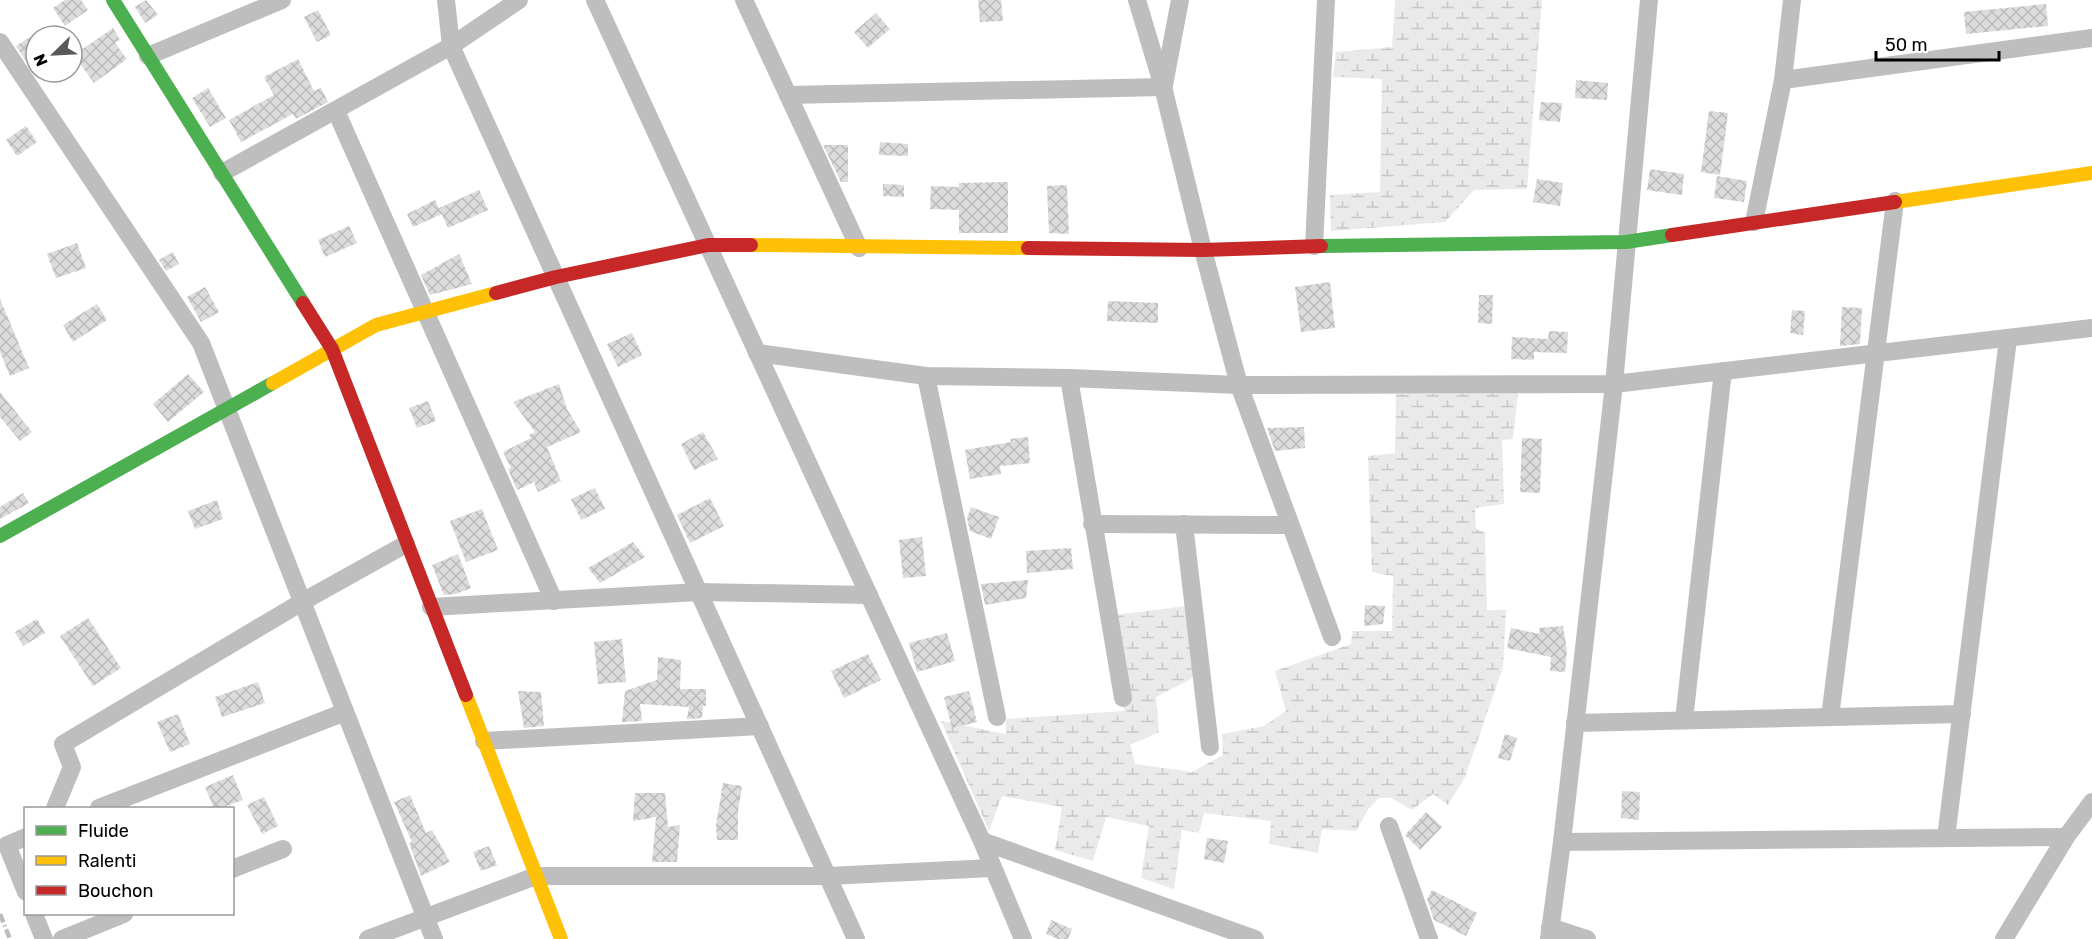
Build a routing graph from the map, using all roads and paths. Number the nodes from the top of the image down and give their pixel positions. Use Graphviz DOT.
graph roads {
  1 [pos="113,0"];
  2 [pos="282,0"];
  3 [pos="446,0"];
  4 [pos="519,0"];
  5 [pos="595,0"];
  6 [pos="744,0"];
  7 [pos="1137,0"];
  8 [pos="1180,0"];
  9 [pos="1326,0"];
  10 [pos="1649,0"];
  11 [pos="1792,0"];
  12 [pos="2092,38"];
  13 [pos="0,42"];
  14 [pos="451,46"];
  15 [pos="148,56"];
  16 [pos="1784,80"];
  17 [pos="1163,87"];
  18 [pos="788,95"];
  19 [pos="336,111"];
  20 [pos="222,173"];
  21 [pos="2092,173"];
  22 [pos="1895,201"];
  23 [pos="1754,222"];
  24 [pos="1626,242"];
  25 [pos="708,246"];
  26 [pos="1314,246"];
  27 [pos="859,248"];
  28 [pos="1203,250"];
  29 [pos="556,277"];
  30 [pos="426,312"];
  31 [pos="2092,328"];
  32 [pos="2008,339"];
  33 [pos="332,349"];
  34 [pos="757,353"];
  35 [pos="1875,353"];
  36 [pos="1723,371"];
  37 [pos="926,376"];
  38 [pos="1069,378"];
  39 [pos="1614,384"];
  40 [pos="1239,385"];
  41 [pos="226,409"];
  42 [pos="1092,524"];
  43 [pos="1184,524"];
  44 [pos="1290,525"];
  45 [pos="0,536"];
  46 [pos="406,543"];
  47 [pos="699,592"];
  48 [pos="869,595"];
  49 [pos="554,601"];
  50 [pos="302,602"];
  51 [pos="431,607"];
  52 [pos="1332,637"];
  53 [pos="1123,698"];
  54 [pos="345,712"];
  55 [pos="1962,714"];
  56 [pos="997,717"];
  57 [pos="1830,717"];
  58 [pos="1684,720"];
  59 [pos="1575,723"];
  60 [pos="760,726"];
  61 [pos="484,741"];
  62 [pos="1210,747"];
  63 [pos="2092,802"];
  64 [pos="54,807"];
  65 [pos="102,807"];
  66 [pos="1389,826"];
  67 [pos="2066,837"];
  68 [pos="24,838"];
  69 [pos="1946,838"];
  70 [pos="982,841"];
  71 [pos="1562,842"];
  72 [pos="283,849"];
  73 [pos="234,868"];
  74 [pos="992,868"];
  75 [pos="536,876"];
  76 [pos="828,876"];
  77 [pos="24,887"];
  78 [pos="34,915"];
  79 [pos="122,915"];
  80 [pos="426,917"];
  81 [pos="1549,933"];
  82 [pos="44,939"];
  83 [pos="62,939"];
  84 [pos="368,939"];
  85 [pos="434,939"];
  86 [pos="561,939"];
  87 [pos="856,939"];
  88 [pos="1023,939"];
  89 [pos="1255,939"];
  90 [pos="1430,939"];
  91 [pos="1587,939"];
  92 [pos="2004,939"];
  1 -- 15 [label="street"];
  2 -- 15 [label="street"];
  3 -- 14 [label="street"];
  4 -- 14 [label="street"];
  5 -- 25 [label="street"];
  6 -- 18 [label="street"];
  7 -- 17 [label="street"];
  8 -- 17 [label="street"];
  9 -- 26 [label="street"];
  10 -- 24 [label="street"];
  11 -- 16 [label="street"];
  12 -- 16 [label="street"];
  13 -- 41 [label="street"];
  14 -- 19 [label="street"];
  14 -- 29 [label="street"];
  15 -- 20 [label="street"];
  16 -- 23 [label="street"];
  17 -- 18 [label="street"];
  17 -- 28 [label="street"];
  18 -- 27 [label="street"];
  19 -- 20 [label="street"];
  19 -- 30 [label="street"];
  20 -- 33 [label="street"];
  21 -- 22 [label="street"];
  22 -- 23 [label="street"];
  22 -- 35 [label="street"];
  23 -- 24 [label="street"];
  24 -- 26 [label="street"];
  24 -- 39 [label="street"];
  25 -- 27 [label="street"];
  25 -- 29 [label="street"];
  25 -- 34 [label="street"];
  26 -- 28 [label="street"];
  27 -- 28 [label="street"];
  28 -- 40 [label="street"];
  29 -- 30 [label="street"];
  29 -- 47 [label="street"];
  30 -- 33 [label="street"];
  30 -- 49 [label="street"];
  31 -- 32 [label="street"];
  32 -- 35 [label="street"];
  32 -- 55 [label="street"];
  33 -- 41 [label="street"];
  33 -- 46 [label="street"];
  34 -- 37 [label="street"];
  34 -- 48 [label="street"];
  35 -- 36 [label="street"];
  35 -- 57 [label="street"];
  36 -- 39 [label="street"];
  36 -- 58 [label="street"];
  37 -- 38 [label="street"];
  37 -- 56 [label="street"];
  38 -- 40 [label="street"];
  38 -- 42 [label="street"];
  39 -- 40 [label="street"];
  39 -- 59 [label="street"];
  40 -- 44 [label="street"];
  41 -- 45 [label="street"];
  41 -- 50 [label="street"];
  42 -- 43 [label="street"];
  42 -- 53 [label="street"];
  43 -- 44 [label="street"];
  43 -- 62 [label="street"];
  44 -- 52 [label="street"];
  46 -- 50 [label="street"];
  46 -- 51 [label="street"];
  47 -- 48 [label="street"];
  47 -- 49 [label="street"];
  47 -- 60 [label="street"];
  48 -- 70 [label="street"];
  49 -- 51 [label="street"];
  50 -- 54 [label="street"];
  50 -- 64 [label="street"];
  51 -- 61 [label="street"];
  54 -- 65 [label="street"];
  54 -- 80 [label="street"];
  55 -- 57 [label="street"];
  55 -- 69 [label="street"];
  57 -- 58 [label="street"];
  58 -- 59 [label="street"];
  59 -- 71 [label="street"];
  60 -- 61 [label="street"];
  60 -- 76 [label="street"];
  61 -- 75 [label="street"];
  63 -- 67 [label="street"];
  66 -- 90 [label="street"];
  67 -- 69 [label="street"];
  67 -- 92 [label="street"];
  68 -- 77 [label="street"];
  69 -- 71 [label="street"];
  70 -- 74 [label="street"];
  70 -- 89 [label="street"];
  71 -- 81 [label="street"];
  72 -- 73 [label="street"];
  74 -- 76 [label="street"];
  74 -- 88 [label="street"];
  75 -- 76 [label="street"];
  75 -- 80 [label="street"];
  75 -- 86 [label="street"];
  76 -- 87 [label="street"];
  78 -- 82 [label="street"];
  79 -- 83 [label="street"];
  80 -- 84 [label="street"];
  80 -- 85 [label="street"];
  81 -- 91 [label="street"];
}
